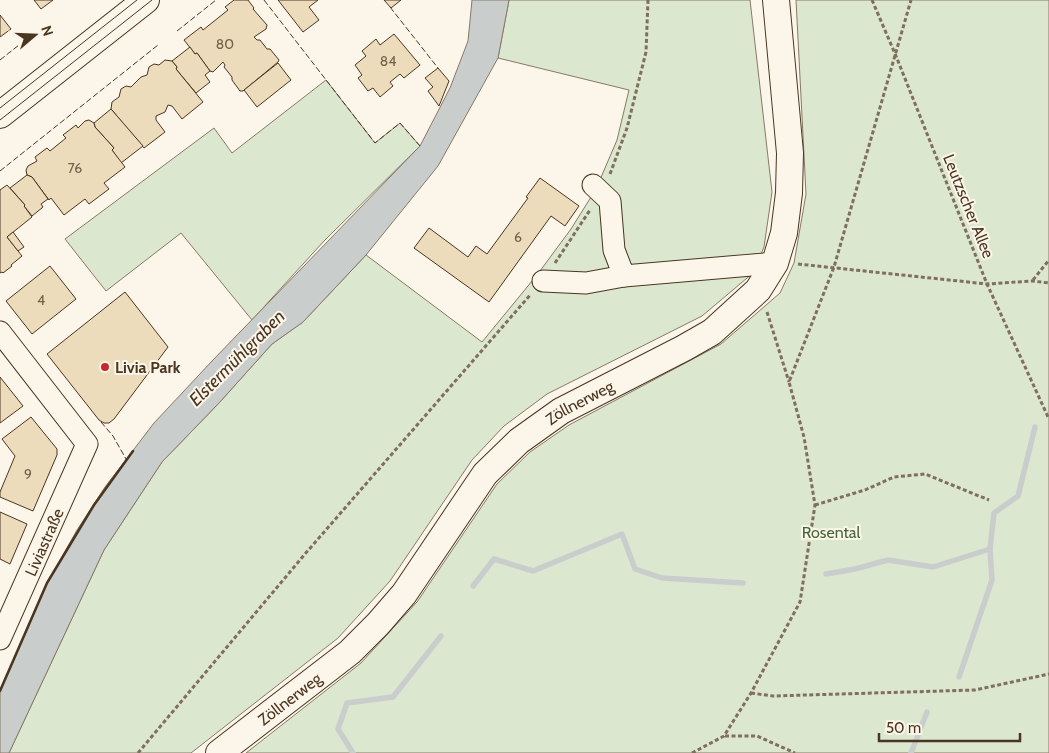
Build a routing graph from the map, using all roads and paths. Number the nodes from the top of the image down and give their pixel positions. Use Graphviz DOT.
graph roads {
  1 [pos="648,0"];
  2 [pos="776,0"];
  3 [pos="872,0"];
  4 [pos="911,0"];
  5 [pos="136,3"];
  6 [pos="896,56"];
  7 [pos="0,115"];
  8 [pos="597,189"];
  9 [pos="1049,260"];
  10 [pos="775,263"];
  11 [pos="834,267"];
  12 [pos="624,276"];
  13 [pos="543,281"];
  14 [pos="1032,281"];
  15 [pos="1049,283"];
  16 [pos="987,284"];
  17 [pos="758,290"];
  18 [pos="0,332"];
  19 [pos="789,382"];
  20 [pos="1049,419"];
  21 [pos="990,500"];
  22 [pos="815,505"];
  23 [pos="0,639"];
  24 [pos="1049,674"];
  25 [pos="751,693"];
  26 [pos="724,736"];
  27 [pos="138,753"];
  28 [pos="219,753"];
  29 [pos="692,753"];
  30 [pos="795,753"];
  1 -- 8 [label="path"];
  2 -- 10 [label="main road, Zöllnerweg"];
  3 -- 6 [label="path, Leutzscher Allee"];
  4 -- 6 [label="path"];
  5 -- 7 [label="main road"];
  6 -- 11 [label="path"];
  6 -- 16 [label="path, Leutzscher Allee"];
  8 -- 12 [label="street"];
  8 -- 13 [label="path"];
  9 -- 14 [label="path"];
  10 -- 11 [label="path"];
  10 -- 12 [label="street"];
  10 -- 17 [label="main road, Zöllnerweg"];
  11 -- 16 [label="path"];
  11 -- 19 [label="path"];
  12 -- 13 [label="street"];
  13 -- 27 [label="path"];
  14 -- 15 [label="path"];
  14 -- 16 [label="path"];
  16 -- 20 [label="path, Leutzscher Allee"];
  17 -- 19 [label="path"];
  17 -- 28 [label="main road, Zöllnerweg"];
  18 -- 23 [label="street, Liviastraße"];
  19 -- 22 [label="path"];
  21 -- 22 [label="path"];
  22 -- 25 [label="path"];
  24 -- 25 [label="path"];
  25 -- 26 [label="path"];
  26 -- 29 [label="path"];
  26 -- 30 [label="path"];
}
